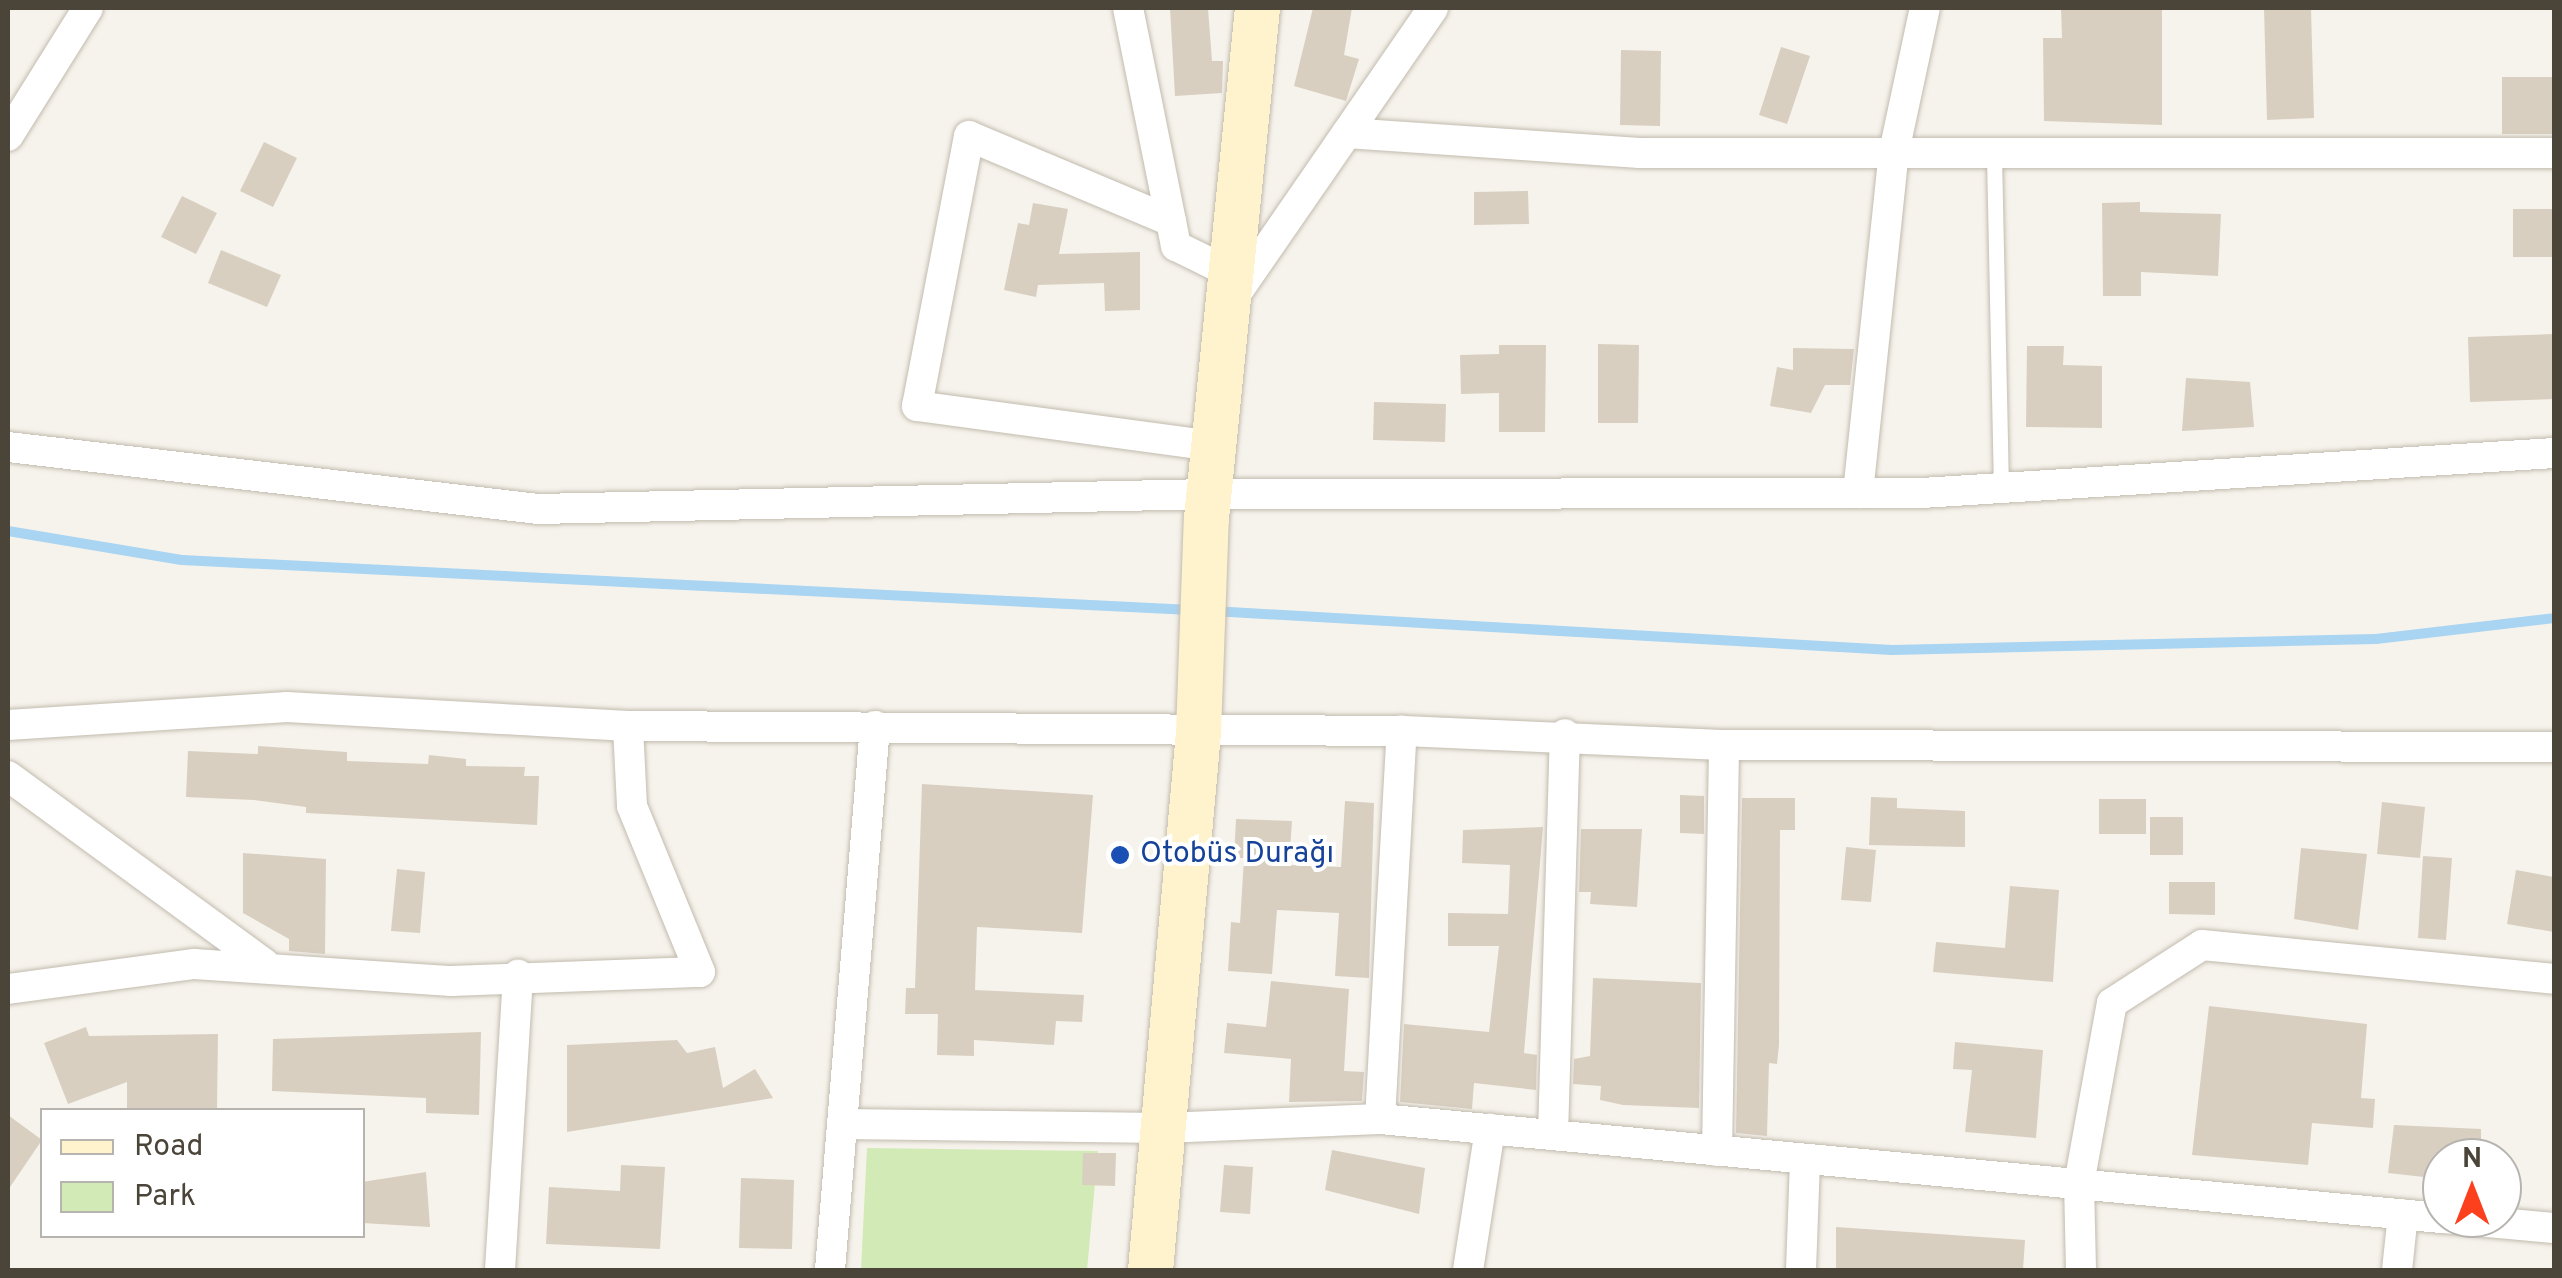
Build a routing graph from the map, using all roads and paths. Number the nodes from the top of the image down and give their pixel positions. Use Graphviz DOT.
graph roads {
  1 [pos="88,8"];
  2 [pos="1128,8"];
  3 [pos="1258,8"];
  4 [pos="1433,8"];
  5 [pos="1925,8"];
  6 [pos="1347,133"];
  7 [pos="8,136"];
  8 [pos="1894,152"];
  9 [pos="2554,153"];
  10 [pos="1994,154"];
  11 [pos="1171,222"];
  12 [pos="1229,289"];
  13 [pos="8,446"];
  14 [pos="1214,446"];
  15 [pos="2554,452"];
  16 [pos="2000,488"];
  17 [pos="1858,493"];
  18 [pos="1208,506"];
  19 [pos="8,725"];
  20 [pos="628,726"];
  21 [pos="875,726"];
  22 [pos="1402,731"];
  23 [pos="1198,732"];
  24 [pos="1565,734"];
  25 [pos="1724,745"];
  26 [pos="2554,747"];
  27 [pos="8,776"];
  28 [pos="265,964"];
  29 [pos="518,974"];
  30 [pos="2554,978"];
  31 [pos="8,989"];
  32 [pos="1380,1119"];
  33 [pos="842,1124"];
  34 [pos="1164,1128"];
  35 [pos="1490,1129"];
  36 [pos="1553,1135"];
  37 [pos="1717,1150"];
  38 [pos="1805,1159"];
  39 [pos="2079,1184"];
  40 [pos="2402,1214"];
  41 [pos="2422,1216"];
  42 [pos="2522,1225"];
  43 [pos="2554,1228"];
  44 [pos="500,1270"];
  45 [pos="830,1270"];
  46 [pos="1150,1270"];
  47 [pos="1468,1270"];
  48 [pos="1802,1270"];
  49 [pos="2080,1270"];
  50 [pos="2397,1270"];
  1 -- 7 [label="street"];
  2 -- 11 [label="street"];
  3 -- 12 [label="street"];
  4 -- 6 [label="street"];
  5 -- 8 [label="street"];
  6 -- 8 [label="street"];
  6 -- 12 [label="street"];
  8 -- 10 [label="street"];
  8 -- 17 [label="street"];
  9 -- 10 [label="street"];
  10 -- 16 [label="lane"];
  11 -- 12 [label="street"];
  11 -- 14 [label="street"];
  12 -- 14 [label="street"];
  13 -- 18 [label="street"];
  14 -- 18 [label="street"];
  15 -- 16 [label="street"];
  16 -- 17 [label="street"];
  17 -- 18 [label="street"];
  18 -- 23 [label="street"];
  19 -- 20 [label="street"];
  20 -- 21 [label="street"];
  20 -- 29 [label="street"];
  21 -- 23 [label="street"];
  21 -- 33 [label="street"];
  22 -- 23 [label="street"];
  22 -- 24 [label="street"];
  22 -- 32 [label="street"];
  23 -- 34 [label="street"];
  24 -- 25 [label="street"];
  24 -- 36 [label="street"];
  25 -- 26 [label="street"];
  25 -- 37 [label="street"];
  27 -- 28 [label="street"];
  28 -- 29 [label="street"];
  28 -- 31 [label="street"];
  29 -- 44 [label="street"];
  30 -- 39 [label="street"];
  32 -- 34 [label="street"];
  32 -- 35 [label="street"];
  33 -- 34 [label="street"];
  33 -- 45 [label="street"];
  34 -- 46 [label="street"];
  35 -- 36 [label="street"];
  35 -- 47 [label="street"];
  36 -- 37 [label="street"];
  37 -- 38 [label="street"];
  38 -- 39 [label="street"];
  38 -- 48 [label="street"];
  39 -- 40 [label="street"];
  39 -- 49 [label="street"];
  40 -- 41 [label="street"];
  40 -- 50 [label="street"];
  42 -- 43 [label="street"];
}
